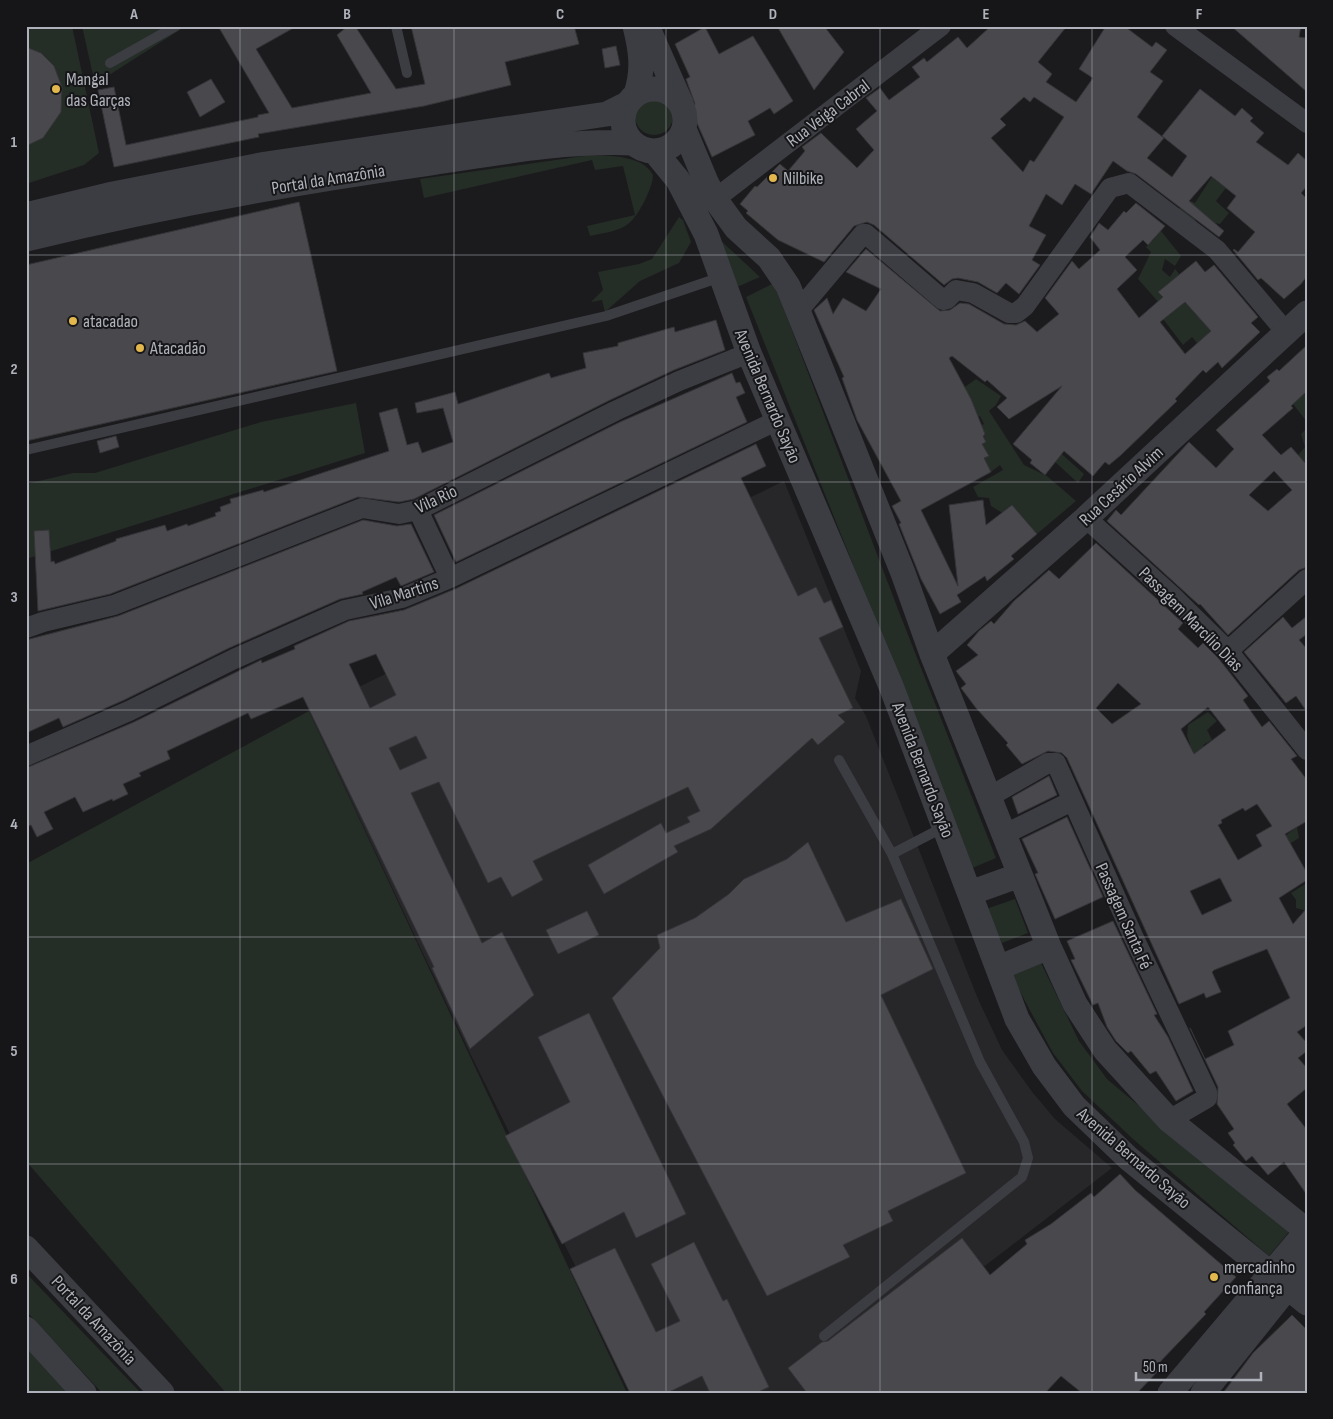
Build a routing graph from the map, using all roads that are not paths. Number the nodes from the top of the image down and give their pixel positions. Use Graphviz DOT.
graph roads {
  1 [pos="176,26"];
  2 [pos="396,26"];
  3 [pos="635,26"];
  4 [pos="647,26"];
  5 [pos="941,26"];
  6 [pos="1175,26"];
  7 [pos="110,63"];
  8 [pos="407,73"];
  9 [pos="632,99"];
  10 [pos="683,117"];
  11 [pos="1307,124"];
  12 [pos="644,148"];
  13 [pos="716,199"];
  14 [pos="26,215"];
  15 [pos="26,239"];
  16 [pos="722,277"];
  17 [pos="799,310"];
  18 [pos="1307,313"];
  19 [pos="1286,332"];
  20 [pos="749,353"];
  21 [pos="778,420"];
  22 [pos="26,450"];
  23 [pos="418,510"];
  24 [pos="1086,518"];
  25 [pos="450,578"];
  26 [pos="1307,579"];
  27 [pos="26,628"];
  28 [pos="1228,651"];
  29 [pos="932,654"];
  30 [pos="1307,750"];
  31 [pos="26,756"];
  32 [pos="839,760"];
  33 [pos="989,797"];
  34 [pos="1066,804"];
  35 [pos="945,827"];
  36 [pos="1005,834"];
  37 [pos="892,854"];
  38 [pos="1020,875"];
  39 [pos="970,893"];
  40 [pos="1049,947"];
  41 [pos="998,968"];
  42 [pos="1169,1120"];
  43 [pos="1307,1231"];
  44 [pos="26,1248"];
  45 [pos="1307,1263"];
  46 [pos="1279,1280"];
  47 [pos="1307,1303"];
  48 [pos="26,1329"];
  49 [pos="824,1336"];
  50 [pos="84,1393"];
  51 [pos="162,1393"];
  52 [pos="1170,1393"];
  53 [pos="1203,1393"];
  1 -- 7 [label="lane"];
  2 -- 8 [label="lane"];
  3 -- 9 [label="street"];
  4 -- 10 [label="street"];
  5 -- 13 [label="street, Rua Veiga Cabral"];
  6 -- 11 [label="street"];
  9 -- 10 [label="street"];
  9 -- 12 [label="street"];
  9 -- 14 [label="street, Portal da Amazônia"];
  10 -- 12 [label="street"];
  10 -- 13 [label="street"];
  12 -- 15 [label="street, Portal da Amazônia"];
  12 -- 16 [label="street, Avenida Bernardo Sayão"];
  13 -- 17 [label="street"];
  16 -- 20 [label="street, Avenida Bernardo Sayão"];
  16 -- 22 [label="lane"];
  17 -- 19 [label="street"];
  17 -- 29 [label="street"];
  18 -- 19 [label="street, Rua Cesário Alvim"];
  19 -- 24 [label="street, Rua Cesário Alvim"];
  20 -- 21 [label="street, Avenida Bernardo Sayão"];
  20 -- 23 [label="street, Vila Rio"];
  21 -- 25 [label="street, Vila Martins"];
  21 -- 35 [label="street, Avenida Bernardo Sayão"];
  23 -- 25 [label="street"];
  23 -- 27 [label="street, Vila Rio"];
  24 -- 28 [label="street, Passagem Marcílio Dias"];
  24 -- 29 [label="street, Rua Cesário Alvim"];
  25 -- 31 [label="street, Vila Martins"];
  26 -- 28 [label="street"];
  28 -- 30 [label="street, Passagem Marcílio Dias"];
  29 -- 33 [label="street"];
  32 -- 37 [label="lane"];
  33 -- 36 [label="street"];
  33 -- 42 [label="street, Passagem Santa Fé"];
  34 -- 36 [label="street"];
  35 -- 37 [label="lane"];
  35 -- 39 [label="street, Avenida Bernardo Sayão"];
  36 -- 38 [label="street"];
  37 -- 49 [label="lane"];
  38 -- 39 [label="street"];
  38 -- 40 [label="street"];
  39 -- 41 [label="street, Avenida Bernardo Sayão"];
  40 -- 41 [label="street"];
  40 -- 42 [label="street"];
  41 -- 46 [label="street, Avenida Bernardo Sayão"];
  42 -- 43 [label="street"];
  43 -- 46 [label="street"];
  44 -- 51 [label="street, Portal da Amazônia"];
  45 -- 46 [label="street"];
  46 -- 47 [label="street, Avenida Bernardo Sayão"];
  46 -- 52 [label="street"];
  46 -- 53 [label="street"];
  48 -- 50 [label="street"];
}
